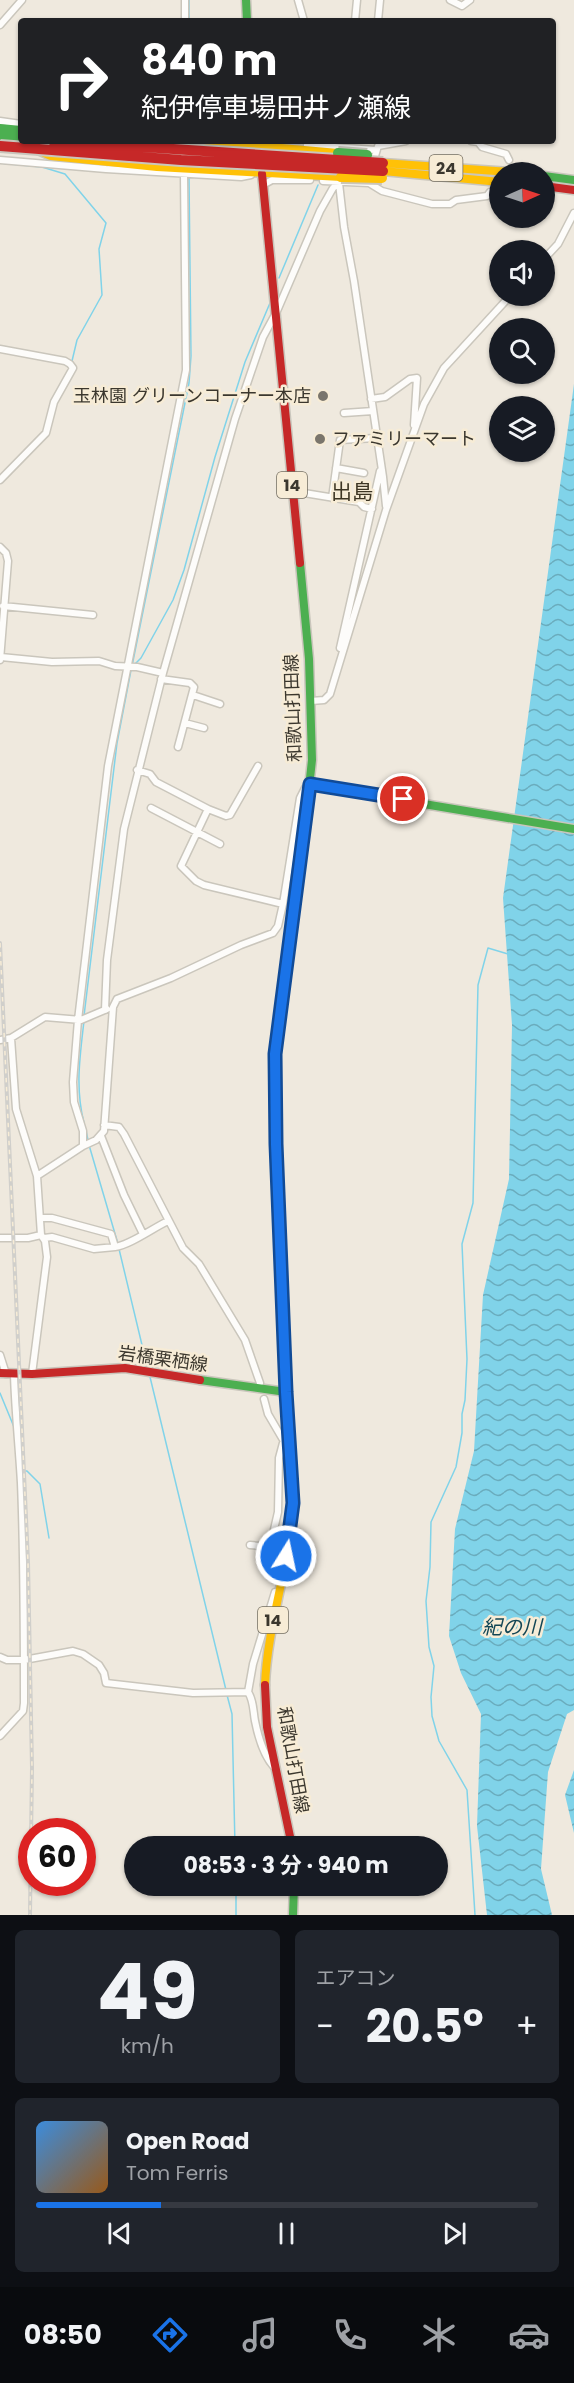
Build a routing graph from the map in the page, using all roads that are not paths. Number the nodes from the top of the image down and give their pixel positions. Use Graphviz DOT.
graph roads {
  1 [pos="22,0"];
  2 [pos="185,0"];
  3 [pos="246,0"];
  4 [pos="298,0"];
  5 [pos="357,0"];
  6 [pos="380,0"];
  7 [pos="450,0"];
  8 [pos="470,0"];
  9 [pos="185,18"];
  10 [pos="247,18"];
  11 [pos="302,18"];
  12 [pos="355,18"];
  13 [pos="378,18"];
  14 [pos="0,25"];
  15 [pos="0,121"];
  16 [pos="18,124"];
  17 [pos="0,128"];
  18 [pos="18,130"];
  19 [pos="18,139"];
  20 [pos="1,144"];
  21 [pos="98,144"];
  22 [pos="263,144"];
  23 [pos="364,144"];
  24 [pos="382,144"];
  25 [pos="480,144"];
  26 [pos="335,147"];
  27 [pos="362,149"];
  28 [pos="39,150"];
  29 [pos="0,160"];
  30 [pos="509,160"];
  31 [pos="381,164"];
  32 [pos="262,174"];
  33 [pos="184,175"];
  34 [pos="489,175"];
  35 [pos="489,177"];
  36 [pos="555,177"];
  37 [pos="340,180"];
  38 [pos="574,180"];
  39 [pos="369,183"];
  40 [pos="263,185"];
  41 [pos="555,187"];
  42 [pos="574,190"];
  43 [pos="489,193"];
  44 [pos="574,213"];
  45 [pos="555,247"];
  46 [pos="501,306"];
  47 [pos="277,311"];
  48 [pos="0,349"];
  49 [pos="371,399"];
  50 [pos="373,411"];
  51 [pos="344,413"];
  52 [pos="414,428"];
  53 [pos="376,438"];
  54 [pos="381,465"];
  55 [pos="336,468"];
  56 [pos="364,473"];
  57 [pos="0,480"];
  58 [pos="292,491"];
  59 [pos="332,498"];
  60 [pos="372,509"];
  61 [pos="386,510"];
  62 [pos="0,547"];
  63 [pos="3,606"];
  64 [pos="93,615"];
  65 [pos="0,659"];
  66 [pos="339,664"];
  67 [pos="126,667"];
  68 [pos="162,676"];
  69 [pos="193,695"];
  70 [pos="311,701"];
  71 [pos="220,704"];
  72 [pos="185,723"];
  73 [pos="204,728"];
  74 [pos="178,747"];
  75 [pos="258,766"];
  76 [pos="137,770"];
  77 [pos="314,785"];
  78 [pos="151,808"];
  79 [pos="208,809"];
  80 [pos="574,829"];
  81 [pos="197,832"];
  82 [pos="220,844"];
  83 [pos="283,903"];
  84 [pos="113,1007"];
  85 [pos="105,1010"];
  86 [pos="82,1020"];
  87 [pos="11,1038"];
  88 [pos="0,1040"];
  89 [pos="104,1125"];
  90 [pos="98,1138"];
  91 [pos="84,1146"];
  92 [pos="37,1176"];
  93 [pos="40,1218"];
  94 [pos="168,1221"];
  95 [pos="143,1233"];
  96 [pos="43,1236"];
  97 [pos="0,1238"];
  98 [pos="115,1247"];
  99 [pos="0,1355"];
  100 [pos="7,1374"];
  101 [pos="32,1374"];
  102 [pos="260,1383"];
  103 [pos="286,1392"];
  104 [pos="264,1399"];
  105 [pos="286,1443"];
  106 [pos="250,1545"];
  107 [pos="279,1590"];
  108 [pos="0,1657"];
  109 [pos="24,1660"];
  110 [pos="248,1692"];
  111 [pos="0,1736"];
  112 [pos="275,1768"];
  113 [pos="290,1836"];
  114 [pos="294,1896"];
  115 [pos="293,1915"];
  1 -- 14 [label="street"];
  2 -- 9 [label="street"];
  3 -- 10 [label="main road"];
  4 -- 11 [label="street"];
  5 -- 12 [label="street"];
  6 -- 13 [label="street"];
  7 -- 8 [label="street"];
  15 -- 16 [label="street"];
  17 -- 18 [label="main road"];
  19 -- 20 [label="main road, 24"];
  20 -- 28 [label="main road, 24, bridge"];
  21 -- 31 [label="main road, 24, bridge"];
  22 -- 26 [label="main road"];
  22 -- 32 [label="main road, 和歌山打田線"];
  23 -- 27 [label="street"];
  24 -- 31 [label="street"];
  25 -- 30 [label="street"];
  26 -- 27 [label="street"];
  26 -- 31 [label="main road, bridge"];
  27 -- 31 [label="street"];
  28 -- 31 [label="main road, 24, bridge"];
  28 -- 32 [label="main road, 24"];
  29 -- 33 [label="street"];
  31 -- 34 [label="main road, 24"];
  31 -- 35 [label="main road, 24"];
  31 -- 37 [label="main road, bridge"];
  31 -- 39 [label="street"];
  32 -- 33 [label="street"];
  32 -- 37 [label="main road"];
  32 -- 40 [label="main road, 和歌山打田線 / 14"];
  33 -- 67 [label="street"];
  36 -- 38 [label="main road"];
  37 -- 39 [label="street"];
  37 -- 40 [label="street"];
  37 -- 47 [label="street"];
  37 -- 49 [label="street"];
  39 -- 43 [label="street"];
  40 -- 47 [label="main road, 和歌山打田線 / 14"];
  41 -- 42 [label="main road"];
  44 -- 45 [label="street"];
  46 -- 52 [label="street"];
  47 -- 58 [label="main road, 和歌山打田線 / 14"];
  47 -- 68 [label="street"];
  48 -- 57 [label="street"];
  49 -- 50 [label="street"];
  49 -- 52 [label="street"];
  50 -- 51 [label="street"];
  50 -- 53 [label="street"];
  52 -- 61 [label="street"];
  53 -- 54 [label="street"];
  53 -- 55 [label="street"];
  54 -- 60 [label="street"];
  54 -- 61 [label="street"];
  55 -- 56 [label="street"];
  55 -- 59 [label="street"];
  58 -- 59 [label="street"];
  58 -- 70 [label="main road, 和歌山打田線 / 14"];
  59 -- 60 [label="street"];
  60 -- 66 [label="street"];
  61 -- 66 [label="street"];
  62 -- 63 [label="street"];
  63 -- 64 [label="street"];
  63 -- 65 [label="street"];
  65 -- 67 [label="street"];
  66 -- 70 [label="street"];
  67 -- 68 [label="street"];
  67 -- 86 [label="street"];
  68 -- 69 [label="street"];
  68 -- 76 [label="street"];
  69 -- 71 [label="street"];
  69 -- 72 [label="street"];
  70 -- 77 [label="main road, 和歌山打田線 / 14"];
  72 -- 73 [label="street"];
  72 -- 74 [label="street"];
  75 -- 79 [label="street"];
  76 -- 79 [label="street"];
  76 -- 85 [label="street"];
  77 -- 80 [label="main road"];
  77 -- 83 [label="street"];
  77 -- 103 [label="main road, 和歌山打田線 / 14"];
  78 -- 81 [label="street"];
  79 -- 81 [label="street"];
  81 -- 82 [label="street"];
  81 -- 83 [label="street"];
  83 -- 84 [label="street"];
  84 -- 85 [label="street"];
  84 -- 89 [label="street"];
  85 -- 86 [label="street"];
  86 -- 87 [label="street"];
  86 -- 91 [label="street"];
  87 -- 88 [label="street"];
  87 -- 92 [label="street"];
  89 -- 90 [label="street"];
  89 -- 94 [label="street"];
  90 -- 91 [label="street"];
  90 -- 95 [label="street"];
  91 -- 92 [label="street"];
  92 -- 93 [label="street"];
  93 -- 96 [label="street"];
  93 -- 98 [label="street"];
  94 -- 95 [label="street"];
  94 -- 102 [label="street"];
  95 -- 98 [label="street"];
  96 -- 97 [label="street"];
  96 -- 98 [label="street"];
  96 -- 101 [label="street"];
  99 -- 100 [label="street"];
  100 -- 101 [label="main road, 岩橋栗栖線"];
  100 -- 109 [label="street"];
  101 -- 103 [label="main road, 岩橋栗栖線"];
  103 -- 105 [label="main road, 和歌山打田線 / 14"];
  104 -- 105 [label="street"];
  105 -- 106 [label="street"];
  105 -- 107 [label="main road, 和歌山打田線 / 14"];
  107 -- 110 [label="street"];
  107 -- 112 [label="main road, 和歌山打田線 / 14"];
  108 -- 109 [label="street"];
  109 -- 110 [label="street"];
  109 -- 111 [label="street"];
  110 -- 112 [label="street"];
  112 -- 113 [label="main road, 和歌山打田線 / 14"];
  114 -- 115 [label="main road"];
}
